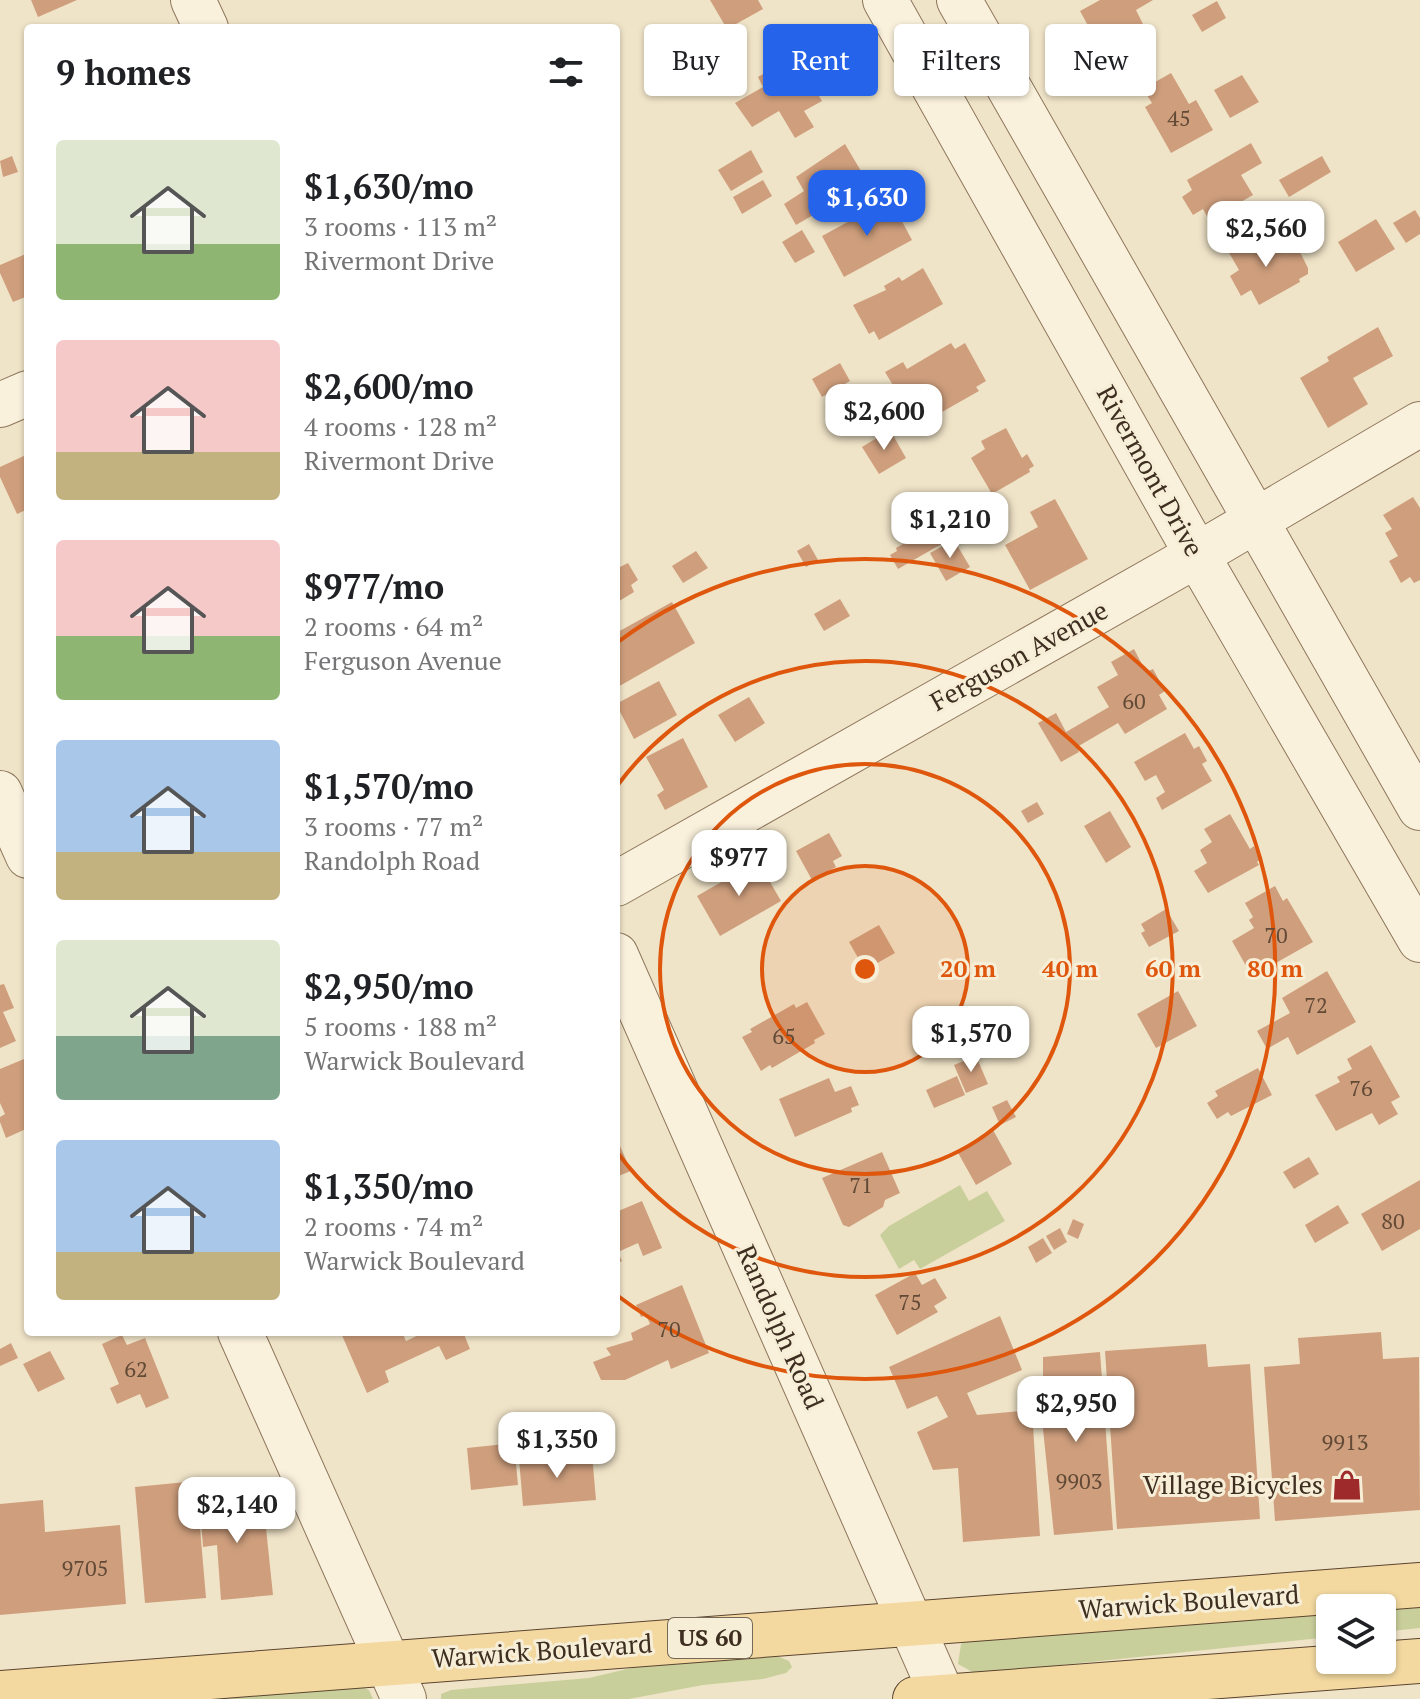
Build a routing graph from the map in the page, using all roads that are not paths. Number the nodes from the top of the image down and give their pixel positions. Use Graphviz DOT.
graph roads {
  1 [pos="193,0"];
  2 [pos="885,0"];
  3 [pos="959,0"];
  4 [pos="204,24"];
  5 [pos="24,395"];
  6 [pos="0,405"];
  7 [pos="1420,424"];
  8 [pos="1255,521"];
  9 [pos="1197,555"];
  10 [pos="0,793"];
  11 [pos="1420,808"];
  12 [pos="24,847"];
  13 [pos="620,882"];
  14 [pos="1420,940"];
  15 [pos="620,964"];
  16 [pos="242,1336"];
  17 [pos="1420,1585"];
  18 [pos="910,1622"];
  19 [pos="1420,1661"];
  20 [pos="396,1681"];
  21 [pos="0,1693"];
  22 [pos="934,1698"];
  1 -- 4 [label="street"];
  2 -- 9 [label="street, Rivermont Drive"];
  3 -- 8 [label="street"];
  5 -- 6 [label="street"];
  7 -- 8 [label="street, Ferguson Avenue"];
  8 -- 9 [label="street, Ferguson Avenue"];
  8 -- 11 [label="street"];
  9 -- 13 [label="street, Ferguson Avenue"];
  9 -- 14 [label="street, Rivermont Drive"];
  10 -- 12 [label="street"];
  15 -- 18 [label="street, Randolph Road"];
  16 -- 20 [label="street"];
  17 -- 18 [label="main road, Warwick Boulevard / US 60"];
  18 -- 20 [label="main road, Warwick Boulevard / US 60"];
  18 -- 22 [label="street, Randolph Road"];
  19 -- 22 [label="main road"];
  20 -- 21 [label="main road, Warwick Boulevard / US 60"];
}
